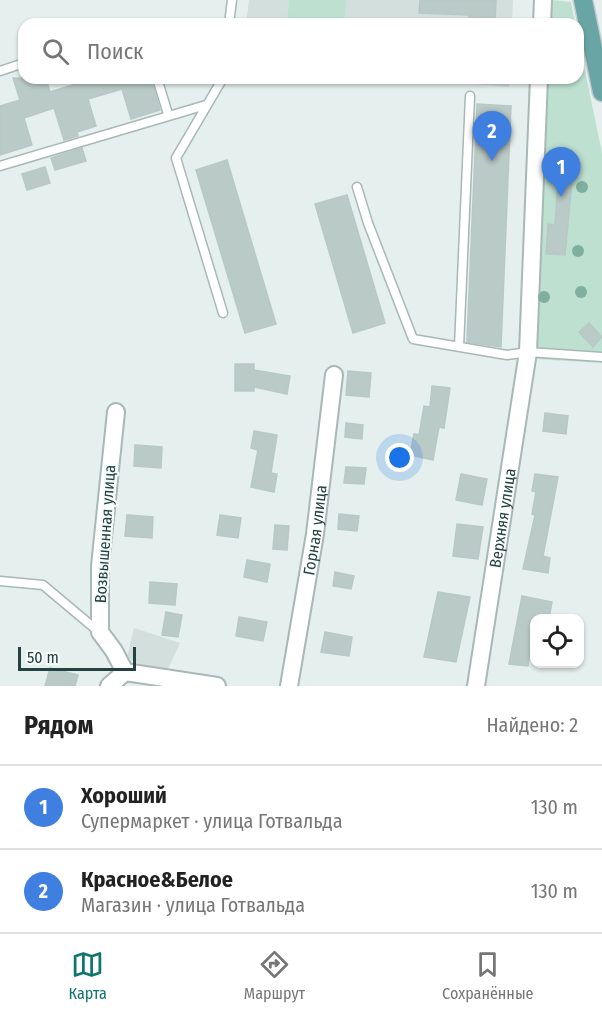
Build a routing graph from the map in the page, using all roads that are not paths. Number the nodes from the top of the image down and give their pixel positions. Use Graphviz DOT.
graph roads {
  1 [pos="232,0"];
  2 [pos="543,0"];
  3 [pos="583,0"];
  4 [pos="230,18"];
  5 [pos="542,18"];
  6 [pos="599,60"];
  7 [pos="18,65"];
  8 [pos="0,71"];
  9 [pos="159,84"];
  10 [pos="221,84"];
  11 [pos="539,84"];
  12 [pos="602,92"];
  13 [pos="470,96"];
  14 [pos="206,105"];
  15 [pos="168,114"];
  16 [pos="0,166"];
  17 [pos="357,187"];
  18 [pos="223,313"];
  19 [pos="459,347"];
  20 [pos="528,352"];
  21 [pos="602,357"];
  22 [pos="334,375"];
  23 [pos="116,412"];
  24 [pos="0,581"];
  25 [pos="100,632"];
  26 [pos="125,672"];
  27 [pos="109,686"];
  28 [pos="217,686"];
  29 [pos="289,686"];
  30 [pos="476,686"];
  1 -- 4 [label="lane"];
  2 -- 5 [label="street"];
  3 -- 6 [label="main road"];
  6 -- 12 [label="main road"];
  7 -- 8 [label="lane"];
  9 -- 15 [label="lane"];
  10 -- 14 [label="lane"];
  11 -- 20 [label="street, Верхняя улица"];
  13 -- 19 [label="lane"];
  14 -- 15 [label="lane"];
  14 -- 18 [label="lane"];
  15 -- 16 [label="lane"];
  17 -- 19 [label="lane"];
  19 -- 20 [label="lane"];
  20 -- 21 [label="lane"];
  20 -- 30 [label="street, Верхняя улица"];
  22 -- 29 [label="street, Горная улица"];
  23 -- 25 [label="street, Возвышенная улица"];
  24 -- 25 [label="lane"];
  25 -- 26 [label="street"];
  26 -- 27 [label="street"];
  26 -- 28 [label="street"];
}
